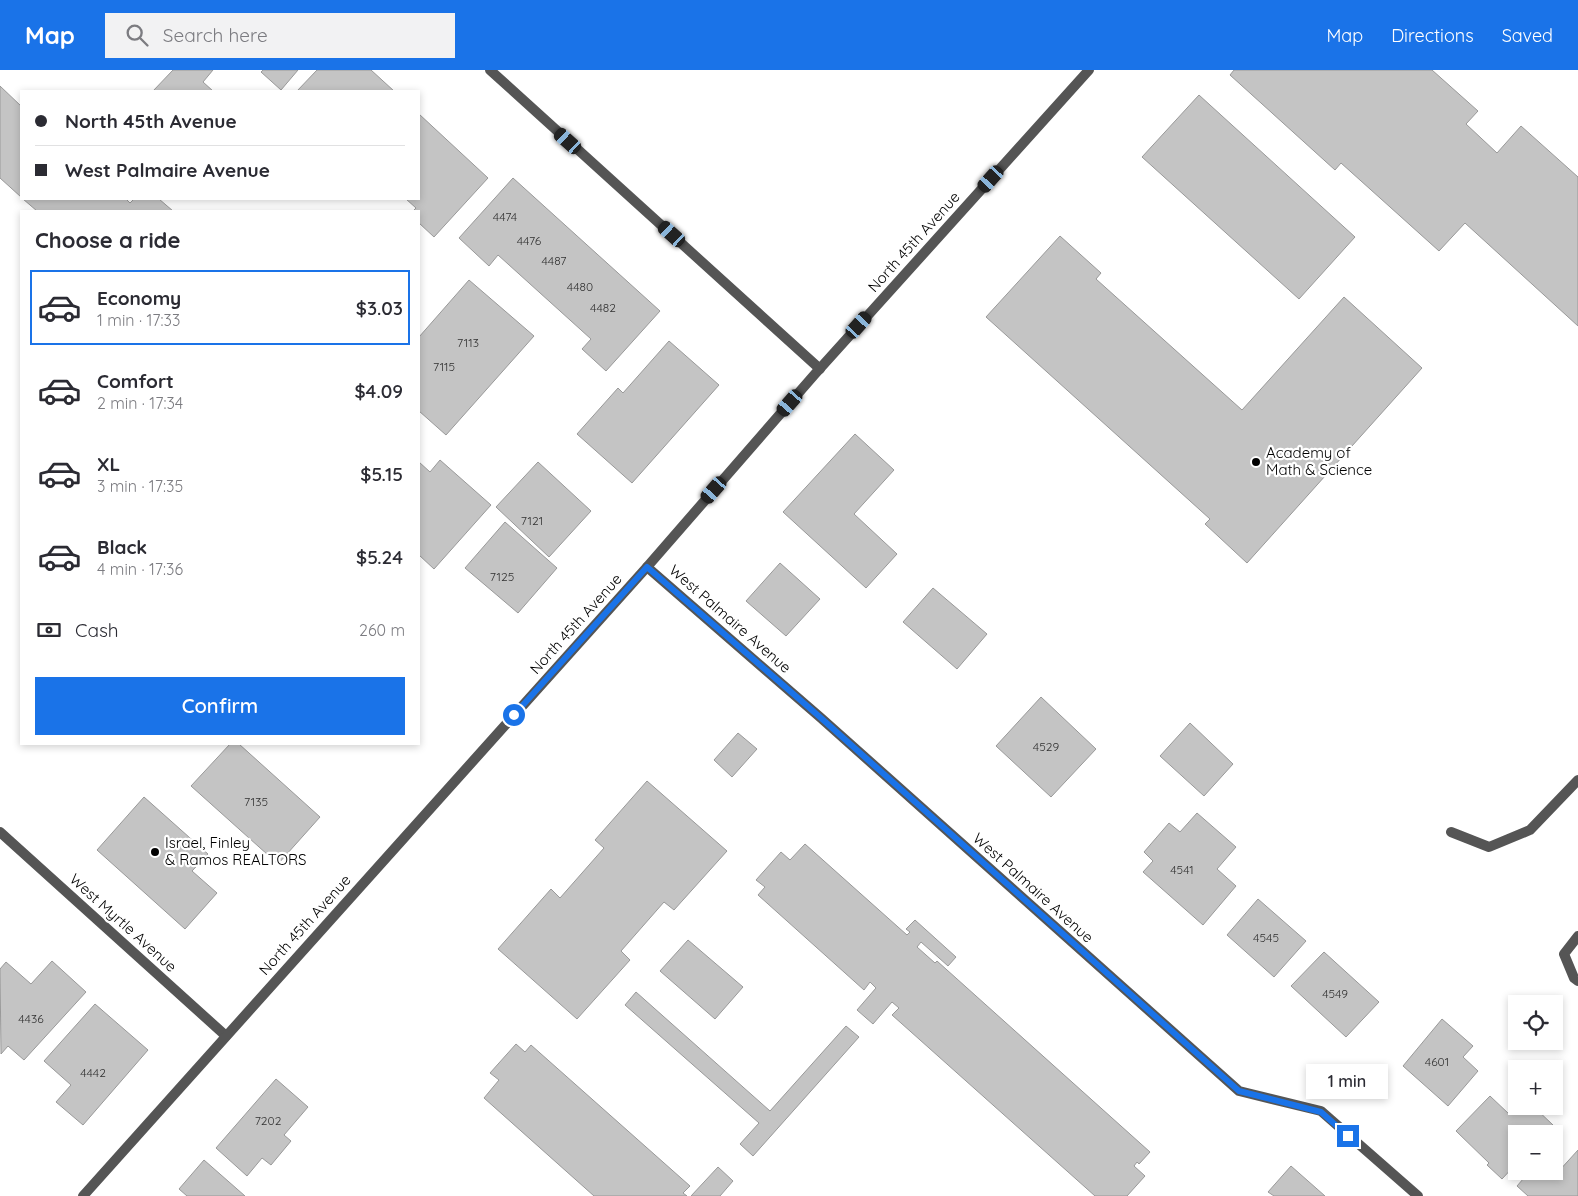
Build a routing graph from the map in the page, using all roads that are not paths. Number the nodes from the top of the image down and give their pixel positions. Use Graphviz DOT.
graph roads {
  1 [pos="490,70"];
  2 [pos="1089,70"];
  3 [pos="820,369"];
  4 [pos="647,567"];
  5 [pos="1578,780"];
  6 [pos="0,832"];
  7 [pos="1451,832"];
  8 [pos="1578,936"];
  9 [pos="1578,981"];
  10 [pos="226,1036"];
  11 [pos="83,1196"];
  12 [pos="1418,1196"];
  1 -- 3 [label="street"];
  2 -- 3 [label="street, North 45th Avenue"];
  3 -- 4 [label="street, North 45th Avenue"];
  4 -- 10 [label="street, North 45th Avenue"];
  4 -- 12 [label="street, West Palmaire Avenue"];
  5 -- 7 [label="street"];
  6 -- 10 [label="street, West Myrtle Avenue"];
  8 -- 9 [label="street"];
  10 -- 11 [label="street, North 45th Avenue"];
}
